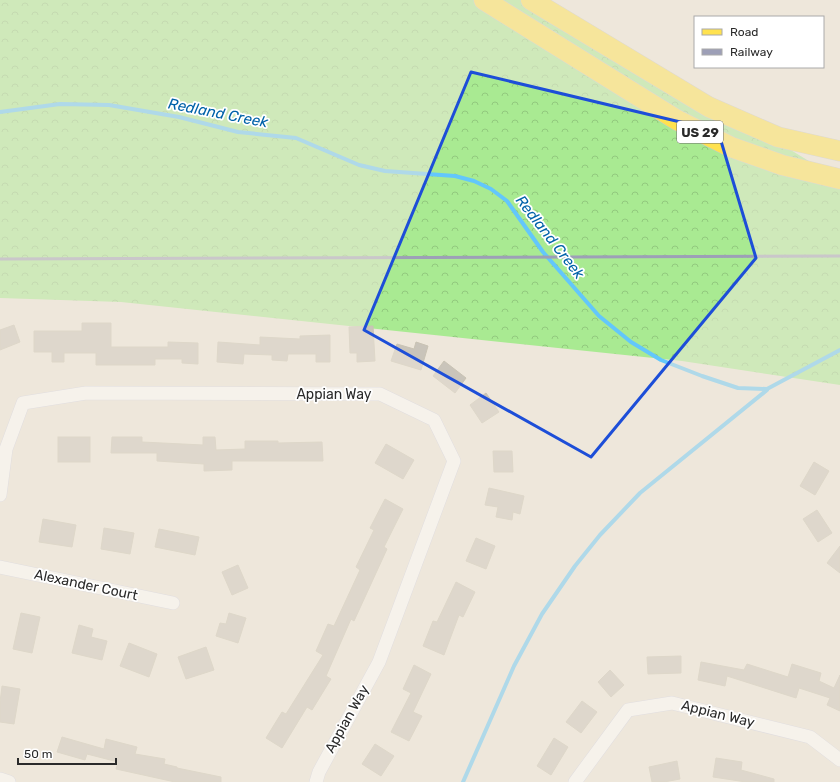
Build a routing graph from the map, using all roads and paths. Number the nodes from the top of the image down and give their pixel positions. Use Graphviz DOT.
graph roads {
  1 [pos="484,0"];
  2 [pos="531,0"];
  3 [pos="595,39"];
  4 [pos="583,61"];
  5 [pos="840,151"];
  6 [pos="840,179"];
  7 [pos="0,495"];
  8 [pos="0,567"];
  9 [pos="173,603"];
  10 [pos="840,760"];
  11 [pos="0,779"];
  12 [pos="9,782"];
  13 [pos="316,782"];
  14 [pos="575,782"];
  1 -- 4 [label="main road, US 29"];
  2 -- 3 [label="main road, US 29"];
  3 -- 4 [label="main road"];
  3 -- 5 [label="main road, US 29"];
  4 -- 6 [label="main road, US 29"];
  7 -- 13 [label="street, Appian Way"];
  8 -- 9 [label="street, Alexander Court"];
  10 -- 14 [label="street, Appian Way"];
  11 -- 12 [label="street"];
}
